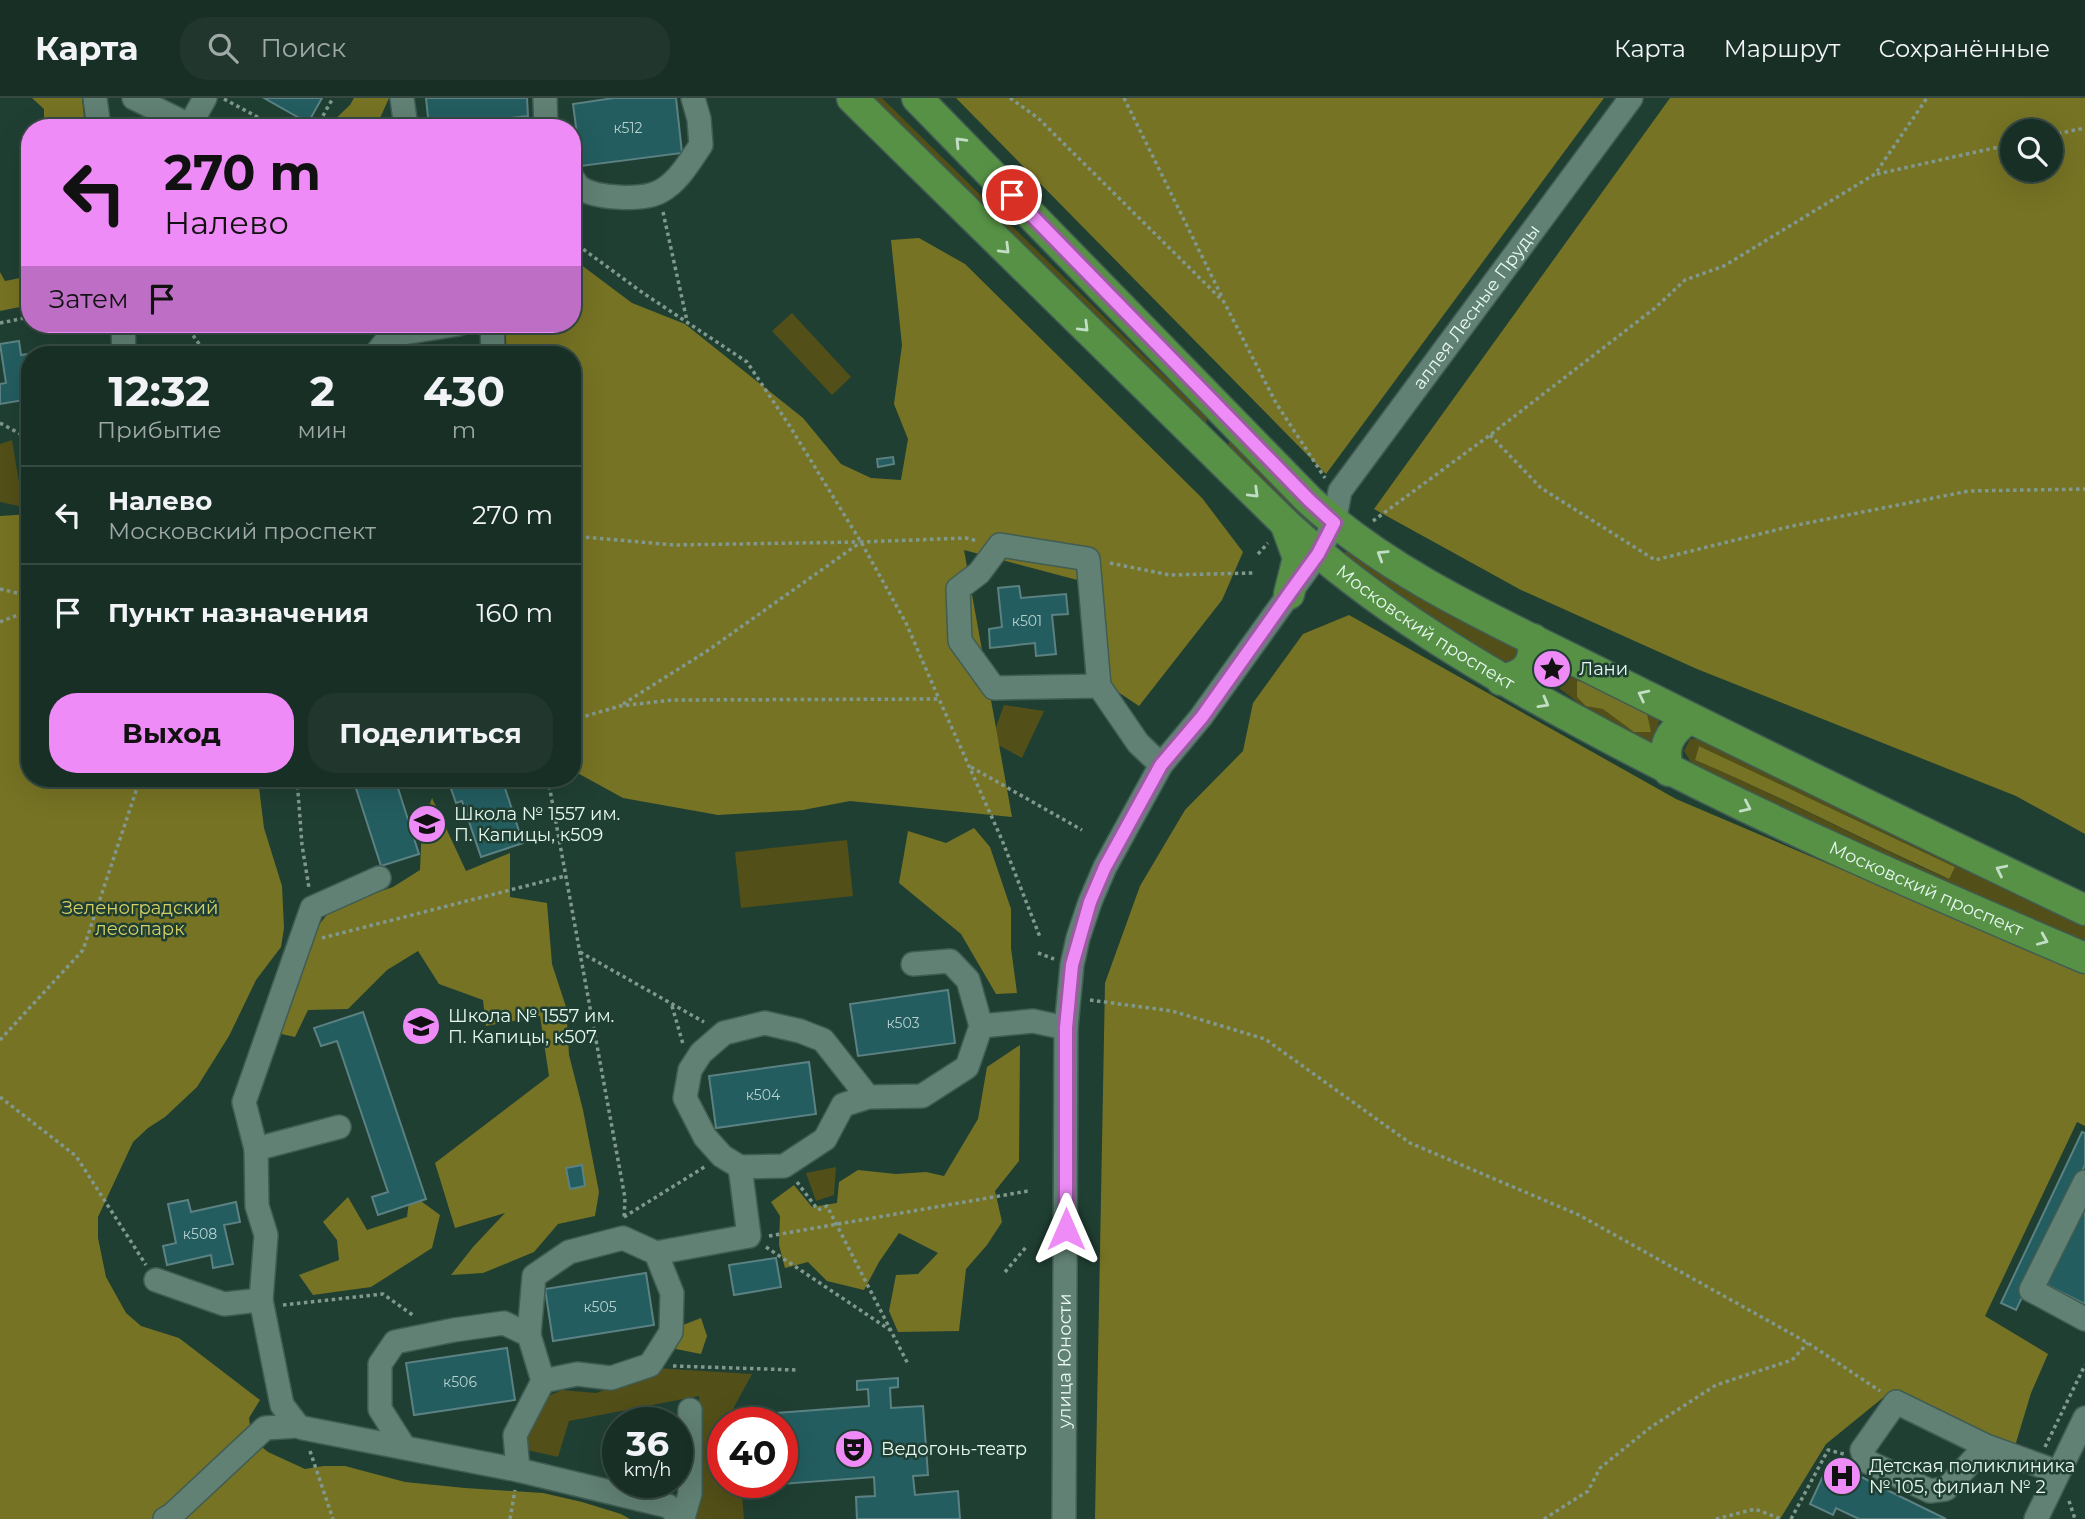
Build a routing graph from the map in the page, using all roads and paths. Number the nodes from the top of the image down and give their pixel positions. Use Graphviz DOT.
graph roads {
  1 [pos="95,98"];
  2 [pos="134,98"];
  3 [pos="205,98"];
  4 [pos="222,98"];
  5 [pos="333,98"];
  6 [pos="402,98"];
  7 [pos="545,98"];
  8 [pos="694,98"];
  9 [pos="852,98"];
  10 [pos="917,98"];
  11 [pos="1010,98"];
  12 [pos="1124,98"];
  13 [pos="1631,98"];
  14 [pos="1927,98"];
  15 [pos="98,119"];
  16 [pos="178,119"];
  17 [pos="195,119"];
  18 [pos="261,119"];
  19 [pos="321,119"];
  20 [pos="405,119"];
  21 [pos="546,119"];
  22 [pos="2085,128"];
  23 [pos="2063,133"];
  24 [pos="2000,147"];
  25 [pos="1875,174"];
  26 [pos="581,188"];
  27 [pos="659,192"];
  28 [pos="581,248"];
  29 [pos="1224,302"];
  30 [pos="21,319"];
  31 [pos="687,322"];
  32 [pos="0,323"];
  33 [pos="403,333"];
  34 [pos="382,346"];
  35 [pos="1231,419"];
  36 [pos="0,423"];
  37 [pos="21,434"];
  38 [pos="1490,435"];
  39 [pos="1205,446"];
  40 [pos="1326,481"];
  41 [pos="2085,489"];
  42 [pos="1334,523"];
  43 [pos="1286,524"];
  44 [pos="1369,524"];
  45 [pos="581,537"];
  46 [pos="861,542"];
  47 [pos="1000,545"];
  48 [pos="1318,554"];
  49 [pos="1088,559"];
  50 [pos="1253,573"];
  51 [pos="1354,582"];
  52 [pos="0,589"];
  53 [pos="21,594"];
  54 [pos="1289,594"];
  55 [pos="21,614"];
  56 [pos="0,622"];
  57 [pos="1532,639"];
  58 [pos="1501,680"];
  59 [pos="1099,686"];
  60 [pos="939,699"];
  61 [pos="620,706"];
  62 [pos="581,717"];
  63 [pos="1690,718"];
  64 [pos="1161,765"];
  65 [pos="969,766"];
  66 [pos="1669,771"];
  67 [pos="137,787"];
  68 [pos="298,787"];
  69 [pos="549,787"];
  70 [pos="1082,830"];
  71 [pos="565,876"];
  72 [pos="379,878"];
  73 [pos="312,908"];
  74 [pos="2085,911"];
  75 [pos="1040,937"];
  76 [pos="299,944"];
  77 [pos="579,951"];
  78 [pos="2085,958"];
  79 [pos="913,964"];
  80 [pos="1090,1000"];
  81 [pos="672,1006"];
  82 [pos="981,1026"];
  83 [pos="1066,1028"];
  84 [pos="724,1033"];
  85 [pos="0,1040"];
  86 [pos="690,1070"];
  87 [pos="0,1097"];
  88 [pos="868,1097"];
  89 [pos="339,1127"];
  90 [pos="256,1149"];
  91 [pos="731,1162"];
  92 [pos="784,1167"];
  93 [pos="2085,1182"];
  94 [pos="1028,1191"];
  95 [pos="836,1224"];
  96 [pos="624,1228"];
  97 [pos="751,1237"];
  98 [pos="1027,1246"];
  99 [pos="656,1253"];
  100 [pos="1005,1272"];
  101 [pos="156,1280"];
  102 [pos="262,1303"];
  103 [pos="2085,1319"];
  104 [pos="892,1332"];
  105 [pos="438,1334"];
  106 [pos="529,1335"];
  107 [pos="1808,1343"];
  108 [pos="908,1364"];
  109 [pos="650,1365"];
  110 [pos="2085,1365"];
  111 [pos="796,1370"];
  112 [pos="543,1381"];
  113 [pos="1896,1402"];
  114 [pos="2085,1418"];
  115 [pos="300,1427"];
  116 [pos="1986,1446"];
  117 [pos="404,1447"];
  118 [pos="1866,1461"];
  119 [pos="2036,1464"];
  120 [pos="518,1470"];
  121 [pos="2058,1472"];
  122 [pos="689,1498"];
  123 [pos="166,1519"];
  124 [pos="333,1519"];
  125 [pos="510,1519"];
  126 [pos="683,1519"];
  127 [pos="1064,1519"];
  128 [pos="1544,1519"];
  129 [pos="1716,1519"];
  130 [pos="1781,1519"];
  131 [pos="1791,1519"];
  132 [pos="2036,1519"];
  1 -- 15 [label="street"];
  2 -- 16 [label="street"];
  3 -- 17 [label="street"];
  4 -- 18 [label="path"];
  5 -- 19 [label="path"];
  6 -- 20 [label="street"];
  7 -- 21 [label="street"];
  8 -- 27 [label="street"];
  9 -- 39 [label="main road, Московский проспект, one-way"];
  35 -- 10 [label="main road, Московский проспект, one-way"];
  11 -- 29 [label="path"];
  12 -- 29 [label="path"];
  13 -- 42 [label="street, аллея Лесные Пруды"];
  14 -- 25 [label="path"];
  22 -- 23 [label="path"];
  24 -- 25 [label="path"];
  25 -- 38 [label="path"];
  26 -- 27 [label="street"];
  27 -- 31 [label="path"];
  28 -- 31 [label="path"];
  29 -- 40 [label="path"];
  30 -- 32 [label="path"];
  31 -- 46 [label="path"];
  33 -- 34 [label="street"];
  35 -- 39 [label="main road"];
  35 -- 42 [label="main road, Московский проспект"];
  36 -- 37 [label="path"];
  38 -- 41 [label="path"];
  38 -- 44 [label="path"];
  39 -- 43 [label="main road, Московский проспект, one-way"];
  42 -- 48 [label="street, улица Юности"];
  57 -- 42 [label="main road, Московский проспект, one-way"];
  43 -- 48 [label="main road, Московский проспект"];
  43 -- 54 [label="main road"];
  45 -- 46 [label="path"];
  46 -- 47 [label="path"];
  46 -- 60 [label="path"];
  46 -- 61 [label="path"];
  47 -- 49 [label="street"];
  47 -- 59 [label="street"];
  48 -- 51 [label="main road, Московский проспект"];
  48 -- 54 [label="street, улица Юности"];
  49 -- 50 [label="path"];
  49 -- 59 [label="street"];
  51 -- 54 [label="street"];
  51 -- 58 [label="main road, Московский проспект"];
  52 -- 53 [label="path"];
  54 -- 64 [label="street, улица Юности"];
  55 -- 56 [label="path"];
  57 -- 58 [label="main road"];
  63 -- 57 [label="main road, Московский проспект, one-way"];
  58 -- 66 [label="main road, Московский проспект, one-way"];
  59 -- 64 [label="street"];
  60 -- 61 [label="path"];
  60 -- 65 [label="path"];
  61 -- 62 [label="path"];
  63 -- 66 [label="main road"];
  74 -- 63 [label="main road, Московский проспект, one-way"];
  64 -- 83 [label="street, улица Юности"];
  65 -- 70 [label="path"];
  65 -- 75 [label="path"];
  66 -- 78 [label="main road, Московский проспект, one-way"];
  67 -- 85 [label="path"];
  68 -- 73 [label="path"];
  69 -- 71 [label="path"];
  71 -- 76 [label="path"];
  71 -- 77 [label="path"];
  72 -- 73 [label="street"];
  73 -- 76 [label="street"];
  76 -- 90 [label="street"];
  77 -- 81 [label="path"];
  77 -- 96 [label="path"];
  79 -- 82 [label="street"];
  80 -- 107 [label="path"];
  81 -- 84 [label="path"];
  81 -- 86 [label="path"];
  82 -- 83 [label="street"];
  82 -- 88 [label="street"];
  83 -- 127 [label="street, улица Юности"];
  84 -- 86 [label="street"];
  84 -- 88 [label="street"];
  86 -- 91 [label="street"];
  87 -- 101 [label="path"];
  88 -- 92 [label="street"];
  89 -- 90 [label="street"];
  90 -- 102 [label="street"];
  91 -- 92 [label="street"];
  91 -- 96 [label="path"];
  91 -- 97 [label="street"];
  92 -- 95 [label="path"];
  93 -- 103 [label="street"];
  94 -- 95 [label="path"];
  95 -- 97 [label="path"];
  95 -- 104 [label="path"];
  96 -- 99 [label="street"];
  96 -- 106 [label="street"];
  97 -- 99 [label="street"];
  97 -- 104 [label="path"];
  98 -- 100 [label="path"];
  99 -- 109 [label="street"];
  101 -- 102 [label="street"];
  102 -- 105 [label="path"];
  102 -- 115 [label="street"];
  104 -- 108 [label="path"];
  105 -- 106 [label="street"];
  105 -- 117 [label="street"];
  106 -- 112 [label="street"];
  107 -- 113 [label="path"];
  107 -- 128 [label="path"];
  109 -- 111 [label="path"];
  109 -- 112 [label="street"];
  110 -- 119 [label="path"];
  112 -- 120 [label="street"];
  113 -- 116 [label="street"];
  113 -- 118 [label="street"];
  114 -- 121 [label="street"];
  115 -- 117 [label="street"];
  115 -- 123 [label="street"];
  115 -- 124 [label="path"];
  116 -- 118 [label="street"];
  116 -- 119 [label="street"];
  117 -- 120 [label="street"];
  118 -- 131 [label="path"];
  119 -- 121 [label="street"];
  120 -- 125 [label="path"];
  120 -- 126 [label="street"];
  121 -- 132 [label="street"];
  122 -- 126 [label="street"];
  129 -- 130 [label="path"];
}
